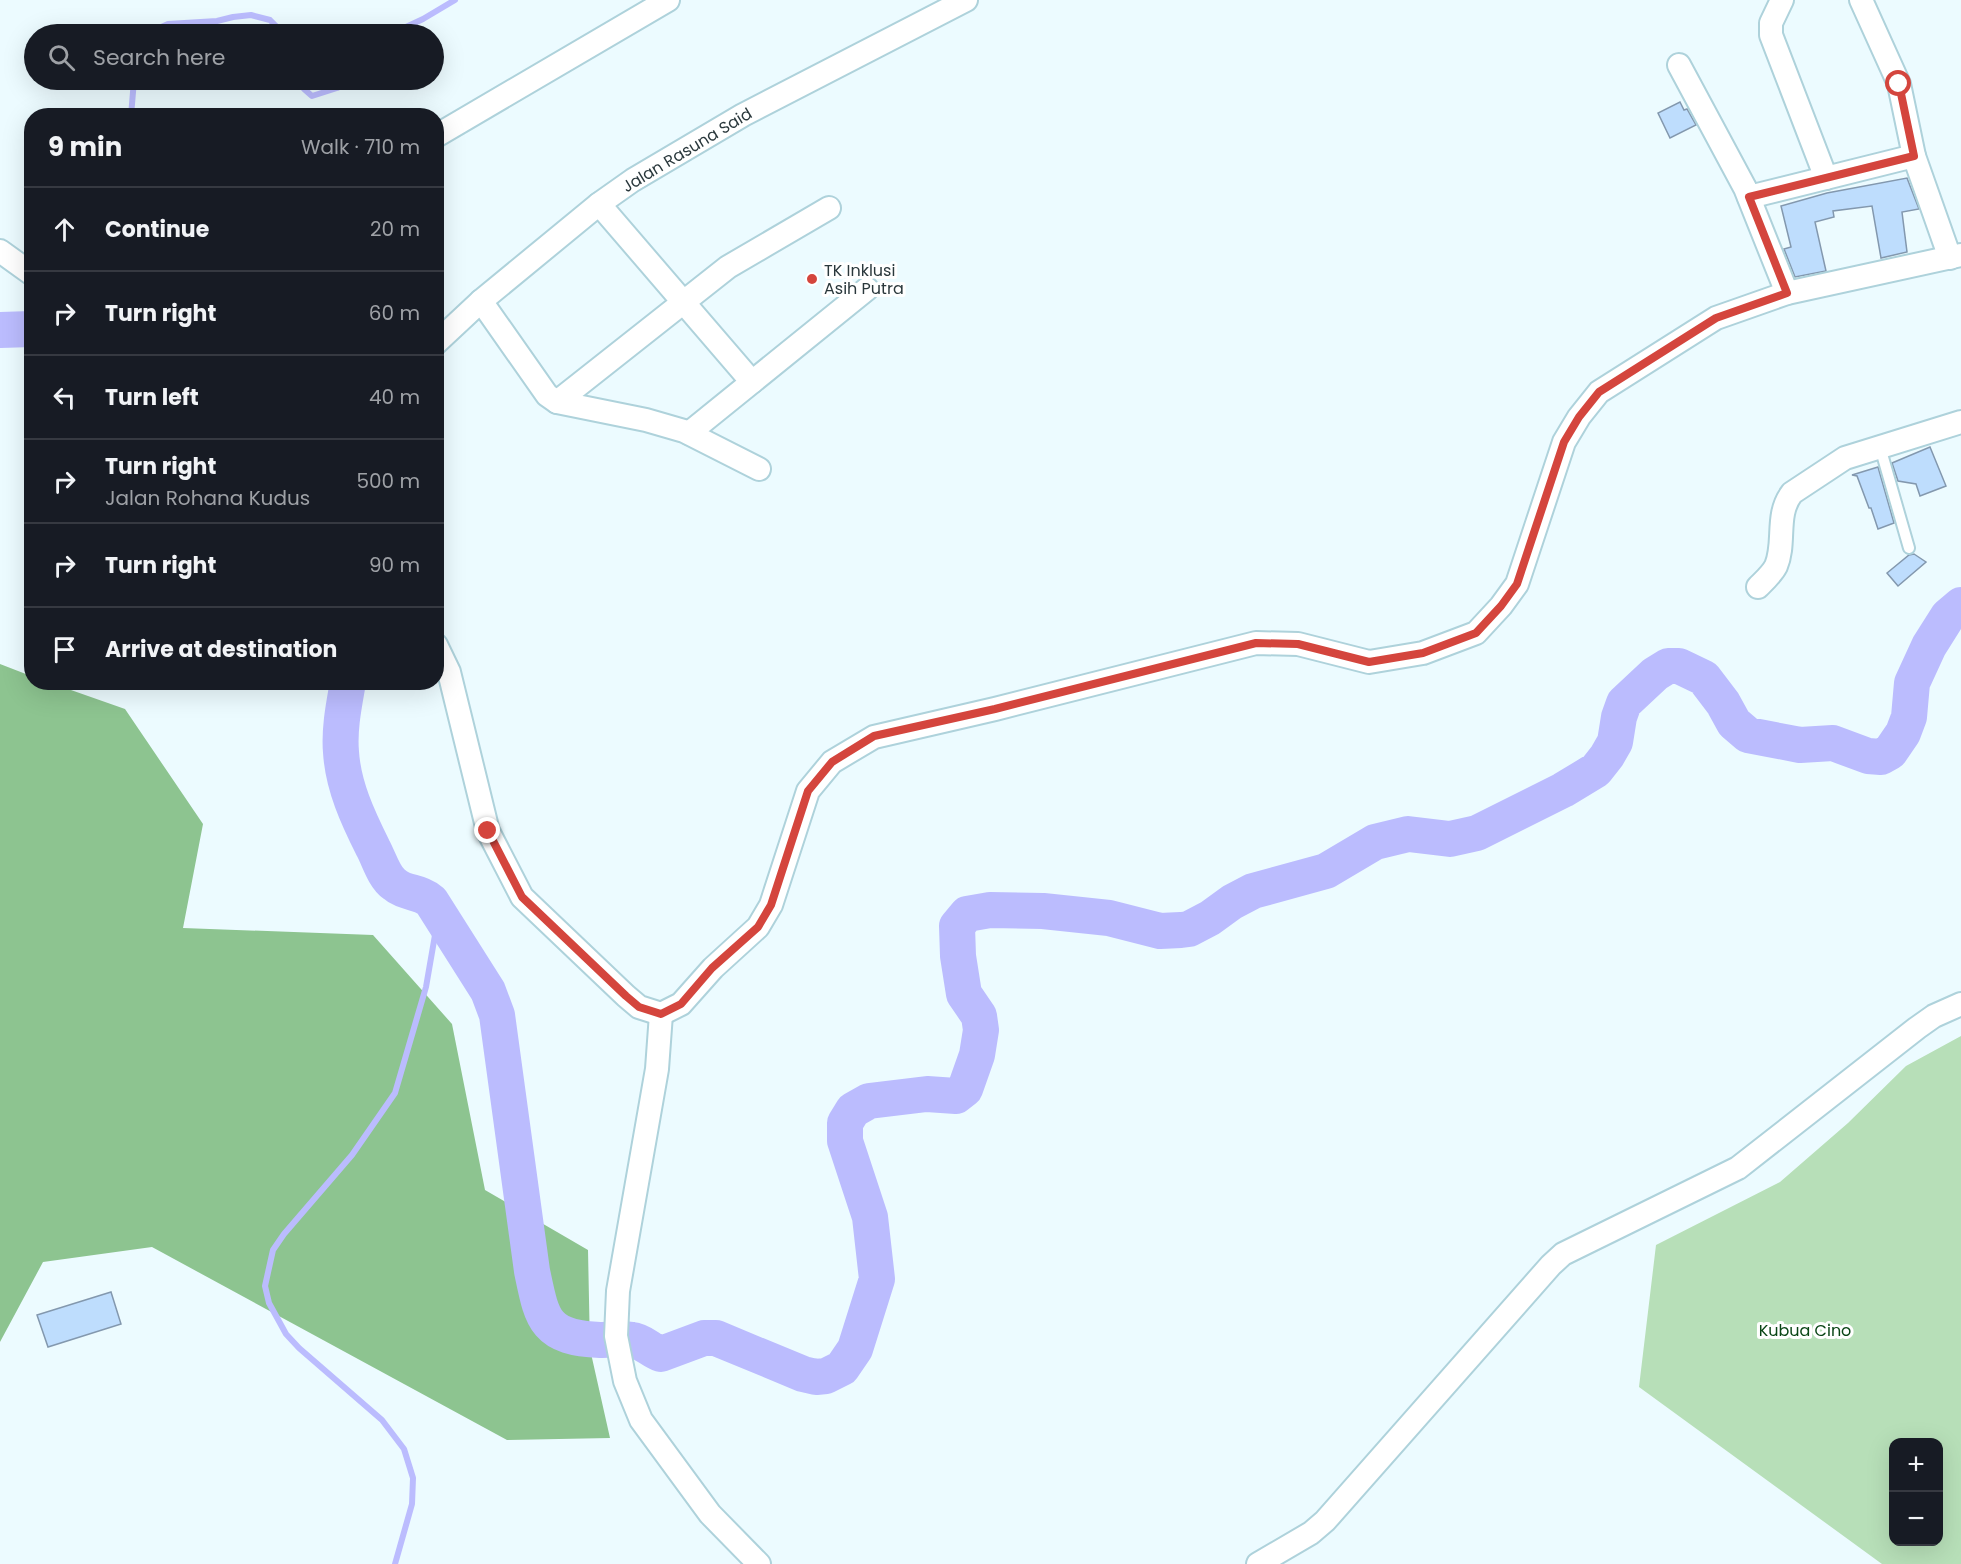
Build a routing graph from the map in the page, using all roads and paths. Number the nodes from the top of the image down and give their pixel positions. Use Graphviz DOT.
graph roads {
  1 [pos="668,0"];
  2 [pos="966,0"];
  3 [pos="1782,0"];
  4 [pos="1861,0"];
  5 [pos="1679,64"];
  6 [pos="444,131"];
  7 [pos="1914,156"];
  8 [pos="1826,178"];
  9 [pos="1749,197"];
  10 [pos="599,204"];
  11 [pos="829,208"];
  12 [pos="0,251"];
  13 [pos="1956,257"];
  14 [pos="24,268"];
  15 [pos="867,289"];
  16 [pos="1787,293"];
  17 [pos="481,301"];
  18 [pos="684,302"];
  19 [pos="444,336"];
  20 [pos="752,382"];
  21 [pos="556,402"];
  22 [pos="1961,422"];
  23 [pos="689,433"];
  24 [pos="1880,446"];
  25 [pos="759,469"];
  26 [pos="1909,548"];
  27 [pos="1758,587"];
  28 [pos="444,662"];
  29 [pos="1961,1004"];
  30 [pos="661,1014"];
  31 [pos="759,1564"];
  32 [pos="1258,1564"];
  1 -- 6 [label="street"];
  2 -- 10 [label="street, Jalan Rasuna Said"];
  3 -- 8 [label="street"];
  4 -- 7 [label="street"];
  5 -- 9 [label="street"];
  7 -- 8 [label="street"];
  7 -- 13 [label="street"];
  8 -- 9 [label="street"];
  9 -- 16 [label="street"];
  10 -- 17 [label="street, Jalan Rasuna Said"];
  10 -- 18 [label="street"];
  11 -- 18 [label="street"];
  12 -- 14 [label="street"];
  13 -- 16 [label="street"];
  15 -- 20 [label="street"];
  16 -- 30 [label="street"];
  17 -- 19 [label="street, Jalan Rasuna Said"];
  17 -- 21 [label="street"];
  18 -- 20 [label="street"];
  18 -- 21 [label="street"];
  20 -- 23 [label="street"];
  21 -- 23 [label="street"];
  22 -- 24 [label="street"];
  23 -- 25 [label="street"];
  24 -- 26 [label="lane"];
  24 -- 27 [label="street"];
  28 -- 30 [label="street"];
  29 -- 32 [label="street"];
  30 -- 31 [label="street"];
}
